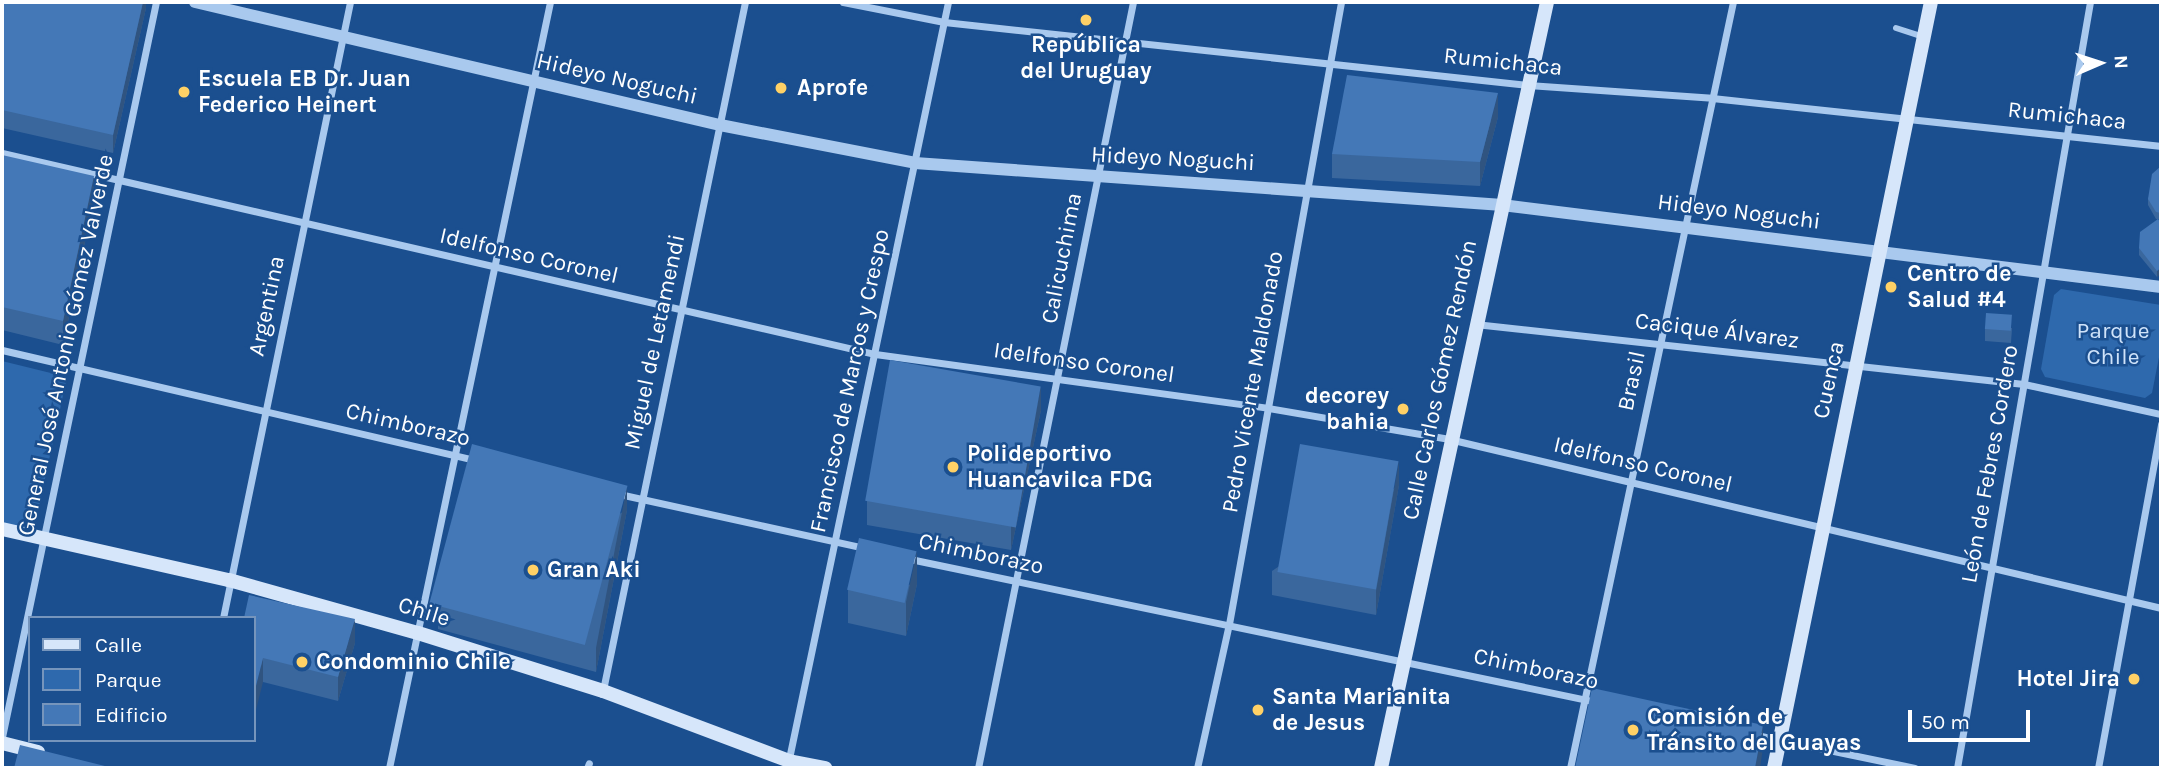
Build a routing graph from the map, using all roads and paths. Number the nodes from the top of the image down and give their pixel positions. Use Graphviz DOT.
graph roads {
  1 [pos="156,2"];
  2 [pos="195,2"];
  3 [pos="350,2"];
  4 [pos="550,2"];
  5 [pos="745,2"];
  6 [pos="843,2"];
  7 [pos="948,2"];
  8 [pos="1133,2"];
  9 [pos="1341,2"];
  10 [pos="1546,2"];
  11 [pos="1733,2"];
  12 [pos="1931,2"];
  13 [pos="2090,2"];
  14 [pos="944,22"];
  15 [pos="1896,28"];
  16 [pos="343,36"];
  17 [pos="1924,37"];
  18 [pos="1126,39"];
  19 [pos="1329,64"];
  20 [pos="534,80"];
  21 [pos="1528,85"];
  22 [pos="1712,98"];
  23 [pos="1907,120"];
  24 [pos="720,125"];
  25 [pos="2067,133"];
  26 [pos="2161,146"];
  27 [pos="2,153"];
  28 [pos="915,163"];
  29 [pos="1098,176"];
  30 [pos="120,179"];
  31 [pos="1307,188"];
  32 [pos="1502,205"];
  33 [pos="304,223"];
  34 [pos="1685,226"];
  35 [pos="1879,251"];
  36 [pos="495,269"];
  37 [pos="2043,272"];
  38 [pos="2161,287"];
  39 [pos="681,310"];
  40 [pos="1474,324"];
  41 [pos="1660,343"];
  42 [pos="2,350"];
  43 [pos="875,354"];
  44 [pos="1855,367"];
  45 [pos="80,369"];
  46 [pos="1057,378"];
  47 [pos="2024,384"];
  48 [pos="1268,408"];
  49 [pos="265,411"];
  50 [pos="2161,414"];
  51 [pos="2161,424"];
  52 [pos="1449,439"];
  53 [pos="455,456"];
  54 [pos="482,462"];
  55 [pos="1631,481"];
  56 [pos="602,490"];
  57 [pos="642,499"];
  58 [pos="1822,528"];
  59 [pos="2,529"];
  60 [pos="45,540"];
  61 [pos="836,542"];
  62 [pos="875,551"];
  63 [pos="901,557"];
  64 [pos="1992,567"];
  65 [pos="229,580"];
  66 [pos="1016,583"];
  67 [pos="2131,601"];
  68 [pos="2161,608"];
  69 [pos="29,616"];
  70 [pos="223,616"];
  71 [pos="28,619"];
  72 [pos="1229,624"];
  73 [pos="416,639"];
  74 [pos="1404,660"];
  75 [pos="603,691"];
  76 [pos="1584,700"];
  77 [pos="1610,705"];
  78 [pos="1740,732"];
  79 [pos="2,740"];
  80 [pos="1779,740"];
  81 [pos="52,755"];
  82 [pos="788,765"];
  83 [pos="389,768"];
  84 [pos="825,768"];
  85 [pos="978,768"];
  86 [pos="1197,768"];
  87 [pos="1381,768"];
  88 [pos="1570,768"];
  89 [pos="1774,768"];
  90 [pos="1915,768"];
  91 [pos="1957,768"];
  92 [pos="2098,768"];
  1 -- 30 [label="street, General José Antonio Gómez Valverde"];
  2 -- 16 [label="street, Hideyo Noguchi"];
  3 -- 16 [label="street, Argentina"];
  4 -- 20 [label="street"];
  5 -- 24 [label="street, Miguel de Letamendi"];
  6 -- 14 [label="street, Rumichaca"];
  7 -- 14 [label="street, Francisco de Marcos y Crespo"];
  8 -- 18 [label="street, Calicuchima"];
  9 -- 19 [label="street, Pedro Vicente Maldonado"];
  10 -- 21 [label="main road, Calle Carlos Gómez Rendón"];
  11 -- 22 [label="street, Brasil"];
  12 -- 17 [label="main road, Cuenca"];
  13 -- 25 [label="street, León de Febres Cordero"];
  14 -- 18 [label="street, Rumichaca"];
  14 -- 28 [label="street, Francisco de Marcos y Crespo"];
  15 -- 17 [label="street"];
  16 -- 20 [label="street, Hideyo Noguchi"];
  16 -- 33 [label="street, Argentina"];
  17 -- 23 [label="main road, Cuenca"];
  18 -- 19 [label="street, Rumichaca"];
  18 -- 29 [label="street, Calicuchima"];
  19 -- 21 [label="street, Rumichaca"];
  19 -- 31 [label="street, Pedro Vicente Maldonado"];
  20 -- 24 [label="street, Hideyo Noguchi"];
  20 -- 36 [label="street"];
  21 -- 22 [label="street, Rumichaca"];
  21 -- 32 [label="main road, Calle Carlos Gómez Rendón"];
  22 -- 23 [label="street, Rumichaca"];
  22 -- 34 [label="street, Brasil"];
  23 -- 25 [label="street, Rumichaca"];
  23 -- 35 [label="main road, Cuenca"];
  24 -- 28 [label="street, Hideyo Noguchi"];
  24 -- 39 [label="street, Miguel de Letamendi"];
  25 -- 26 [label="street, Rumichaca"];
  25 -- 37 [label="street, León de Febres Cordero"];
  27 -- 30 [label="street, Idelfonso Coronel"];
  28 -- 29 [label="street, Hideyo Noguchi"];
  28 -- 43 [label="street, Francisco de Marcos y Crespo"];
  29 -- 31 [label="street, Hideyo Noguchi"];
  29 -- 46 [label="street, Calicuchima"];
  30 -- 33 [label="street, Idelfonso Coronel"];
  30 -- 45 [label="street, General José Antonio Gómez Valverde"];
  31 -- 32 [label="street, Hideyo Noguchi"];
  31 -- 48 [label="street, Pedro Vicente Maldonado"];
  32 -- 34 [label="street, Hideyo Noguchi"];
  32 -- 40 [label="main road, Calle Carlos Gómez Rendón"];
  33 -- 36 [label="street, Idelfonso Coronel"];
  33 -- 49 [label="street, Argentina"];
  34 -- 35 [label="street, Hideyo Noguchi"];
  34 -- 41 [label="street, Brasil"];
  35 -- 37 [label="street, Hideyo Noguchi"];
  35 -- 44 [label="main road, Cuenca"];
  36 -- 39 [label="street, Idelfonso Coronel"];
  36 -- 53 [label="street"];
  37 -- 38 [label="street, Hideyo Noguchi"];
  37 -- 47 [label="street, León de Febres Cordero"];
  39 -- 43 [label="street, Idelfonso Coronel"];
  39 -- 57 [label="street, Miguel de Letamendi"];
  40 -- 41 [label="street, Cacique Álvarez"];
  40 -- 52 [label="main road, Calle Carlos Gómez Rendón"];
  41 -- 44 [label="street, Cacique Álvarez"];
  41 -- 55 [label="street, Brasil"];
  42 -- 45 [label="street, Chimborazo"];
  43 -- 46 [label="street, Idelfonso Coronel"];
  43 -- 61 [label="street, Francisco de Marcos y Crespo"];
  44 -- 47 [label="street, Cacique Álvarez"];
  44 -- 58 [label="main road, Cuenca"];
  45 -- 49 [label="street, Chimborazo"];
  45 -- 60 [label="street, General José Antonio Gómez Valverde"];
  46 -- 48 [label="street, Idelfonso Coronel"];
  46 -- 66 [label="street, Calicuchima"];
  47 -- 50 [label="street, Cacique Álvarez"];
  47 -- 64 [label="street, León de Febres Cordero"];
  48 -- 52 [label="street, Idelfonso Coronel"];
  48 -- 72 [label="street, Pedro Vicente Maldonado"];
  49 -- 53 [label="street, Chimborazo"];
  49 -- 65 [label="street, Argentina"];
  51 -- 67 [label="street"];
  52 -- 55 [label="street, Idelfonso Coronel"];
  52 -- 74 [label="main road, Calle Carlos Gómez Rendón"];
  53 -- 54 [label="street, Chimborazo"];
  53 -- 73 [label="street"];
  55 -- 58 [label="street, Idelfonso Coronel"];
  55 -- 76 [label="street, Brasil"];
  56 -- 57 [label="street"];
  57 -- 61 [label="street"];
  57 -- 75 [label="street, Miguel de Letamendi"];
  58 -- 64 [label="street, Idelfonso Coronel"];
  58 -- 80 [label="main road, Cuenca"];
  59 -- 60 [label="main road, Chile"];
  60 -- 65 [label="main road, Chile"];
  60 -- 69 [label="street, General José Antonio Gómez Valverde"];
  61 -- 62 [label="street"];
  61 -- 82 [label="street, Francisco de Marcos y Crespo"];
  63 -- 66 [label="street, Chimborazo"];
  64 -- 67 [label="street, Idelfonso Coronel"];
  64 -- 91 [label="street, León de Febres Cordero"];
  65 -- 70 [label="street, Argentina"];
  65 -- 73 [label="main road, Chile"];
  66 -- 72 [label="street, Chimborazo"];
  66 -- 85 [label="street, Calicuchima"];
  67 -- 68 [label="street, Idelfonso Coronel"];
  67 -- 92 [label="street"];
  71 -- 79 [label="street, General José Antonio Gómez Valverde"];
  72 -- 74 [label="street, Chimborazo"];
  72 -- 86 [label="street, Pedro Vicente Maldonado"];
  73 -- 75 [label="main road, Chile"];
  73 -- 83 [label="street"];
  74 -- 76 [label="street, Chimborazo"];
  74 -- 87 [label="main road, Calle Carlos Gómez Rendón"];
  75 -- 82 [label="main road, Chile"];
  76 -- 77 [label="street, Chimborazo"];
  76 -- 88 [label="street, Brasil"];
  78 -- 80 [label="street"];
  79 -- 81 [label="main road"];
  80 -- 89 [label="main road, Cuenca"];
  80 -- 90 [label="street"];
  82 -- 84 [label="main road, Chile"];
}
